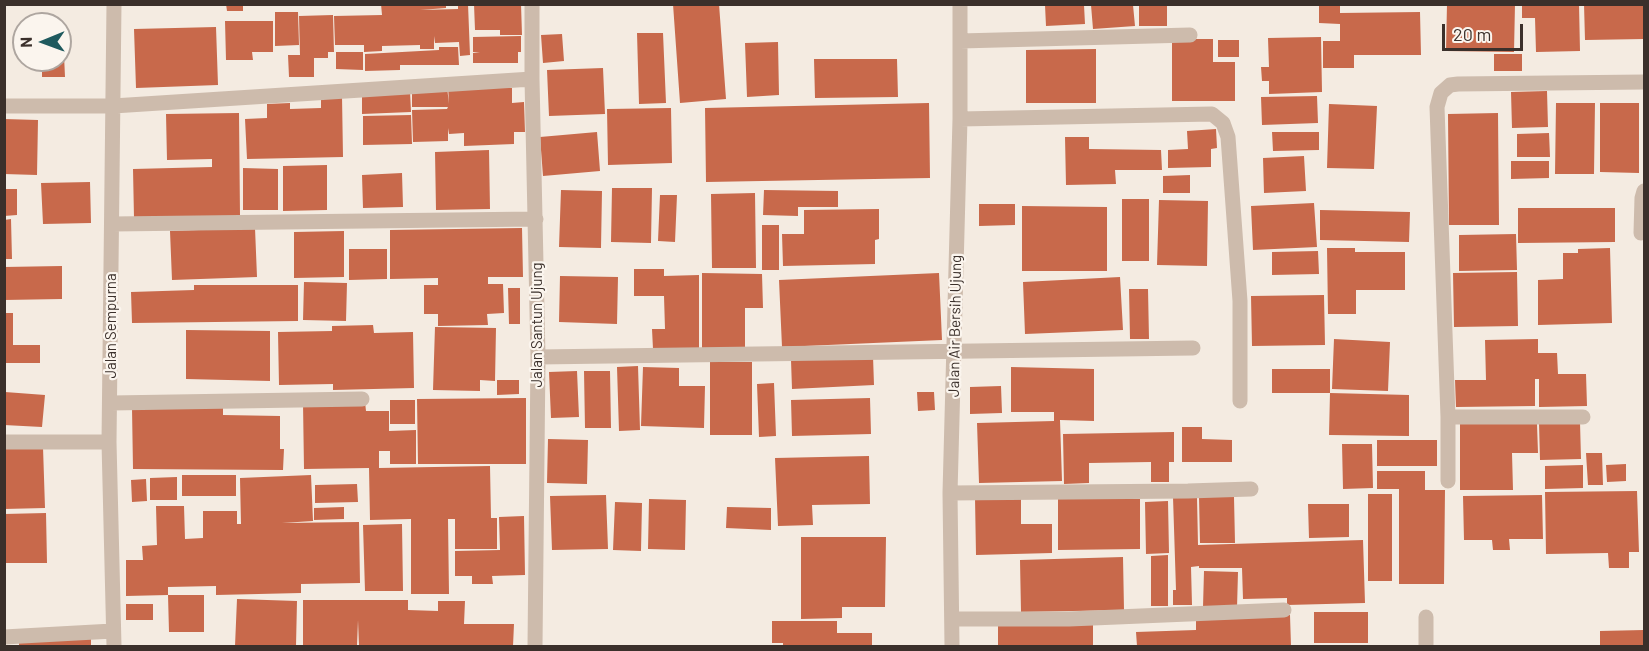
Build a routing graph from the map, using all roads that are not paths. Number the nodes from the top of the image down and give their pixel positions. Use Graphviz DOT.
graph roads {
  1 [pos="114,4"];
  2 [pos="532,4"];
  3 [pos="960,4"];
  4 [pos="1190,35"];
  5 [pos="960,41"];
  6 [pos="532,79"];
  7 [pos="1644,82"];
  8 [pos="4,106"];
  9 [pos="113,106"];
  10 [pos="960,118"];
  11 [pos="1644,191"];
  12 [pos="536,219"];
  13 [pos="112,224"];
  14 [pos="1641,233"];
  15 [pos="1194,348"];
  16 [pos="955,350"];
  17 [pos="538,357"];
  18 [pos="362,399"];
  19 [pos="1240,401"];
  20 [pos="111,403"];
  21 [pos="1448,417"];
  22 [pos="1583,417"];
  23 [pos="4,442"];
  24 [pos="109,442"];
  25 [pos="1448,481"];
  26 [pos="1251,489"];
  27 [pos="950,493"];
  28 [pos="1284,610"];
  29 [pos="1426,617"];
  30 [pos="952,619"];
  31 [pos="4,637"];
  32 [pos="113,639"];
  33 [pos="535,646"];
  34 [pos="952,646"];
  35 [pos="1426,646"];
  1 -- 9 [label="street, Jalan Sempurna"];
  2 -- 6 [label="street, Jalan Santun Ujung"];
  3 -- 5 [label="street, Jalan Air Bersih Ujung"];
  4 -- 5 [label="street"];
  5 -- 10 [label="street, Jalan Air Bersih Ujung"];
  6 -- 9 [label="street"];
  6 -- 12 [label="street, Jalan Santun Ujung"];
  7 -- 21 [label="street"];
  8 -- 9 [label="street"];
  9 -- 13 [label="street, Jalan Sempurna"];
  10 -- 16 [label="street, Jalan Air Bersih Ujung"];
  10 -- 19 [label="street"];
  11 -- 14 [label="street"];
  12 -- 13 [label="street"];
  12 -- 17 [label="street, Jalan Santun Ujung"];
  13 -- 20 [label="street, Jalan Sempurna"];
  15 -- 16 [label="street"];
  16 -- 17 [label="street"];
  16 -- 27 [label="street, Jalan Air Bersih Ujung"];
  17 -- 33 [label="street, Jalan Santun Ujung"];
  18 -- 20 [label="street"];
  20 -- 24 [label="street, Jalan Sempurna"];
  21 -- 22 [label="street"];
  21 -- 25 [label="street"];
  23 -- 24 [label="street"];
  24 -- 32 [label="street, Jalan Sempurna"];
  26 -- 27 [label="street"];
  27 -- 30 [label="street, Jalan Air Bersih Ujung"];
  28 -- 30 [label="street"];
  29 -- 35 [label="street"];
  30 -- 34 [label="street, Jalan Air Bersih Ujung"];
  31 -- 32 [label="street"];
}
